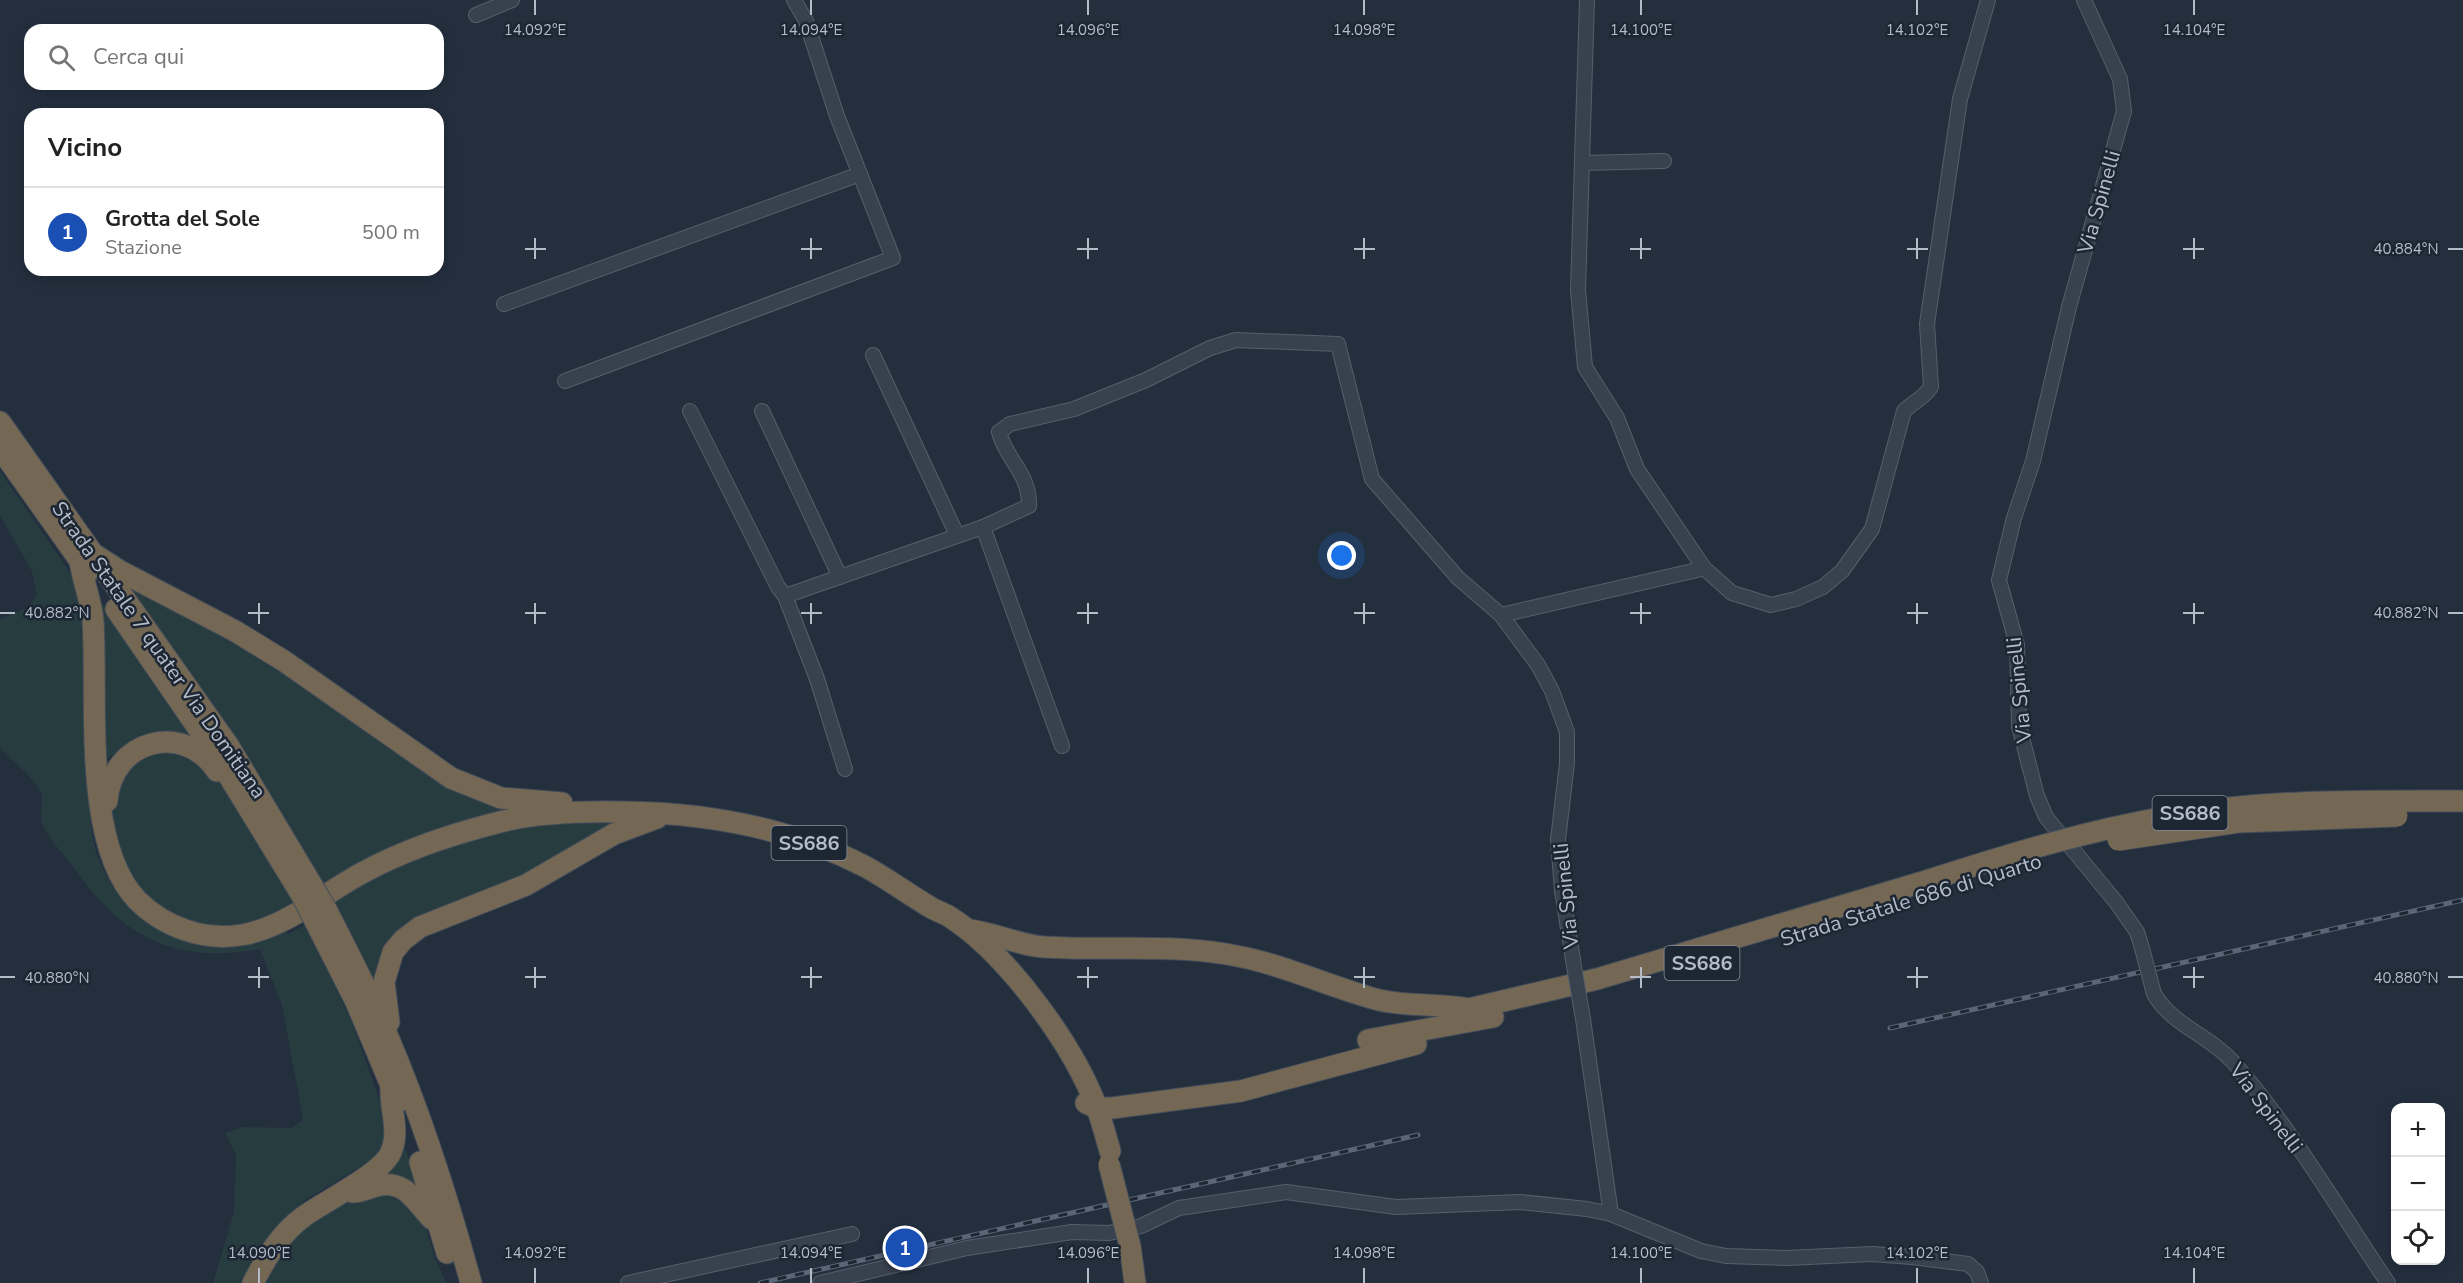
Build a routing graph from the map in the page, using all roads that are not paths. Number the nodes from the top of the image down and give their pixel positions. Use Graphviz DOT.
graph roads {
  1 [pos="512,0"];
  2 [pos="794,0"];
  3 [pos="1587,0"];
  4 [pos="1988,0"];
  5 [pos="2084,0"];
  6 [pos="476,15"];
  7 [pos="1664,161"];
  8 [pos="1582,163"];
  9 [pos="860,174"];
  10 [pos="504,304"];
  11 [pos="873,355"];
  12 [pos="565,381"];
  13 [pos="690,411"];
  14 [pos="762,411"];
  15 [pos="0,422"];
  16 [pos="0,448"];
  17 [pos="983,526"];
  18 [pos="957,536"];
  19 [pos="86,557"];
  20 [pos="1700,569"];
  21 [pos="840,577"];
  22 [pos="785,596"];
  23 [pos="1501,615"];
  24 [pos="1062,746"];
  25 [pos="845,769"];
  26 [pos="237,787"];
  27 [pos="2463,801"];
  28 [pos="600,811"];
  29 [pos="672,812"];
  30 [pos="2463,816"];
  31 [pos="105,832"];
  32 [pos="1928,887"];
  33 [pos="307,891"];
  34 [pos="933,910"];
  35 [pos="320,913"];
  36 [pos="965,929"];
  37 [pos="1043,947"];
  38 [pos="1015,987"];
  39 [pos="1470,1015"];
  40 [pos="1043,1023"];
  41 [pos="388,1036"];
  42 [pos="1368,1040"];
  43 [pos="392,1085"];
  44 [pos="1079,1097"];
  45 [pos="1127,1106"];
  46 [pos="1097,1108"];
  47 [pos="1110,1157"];
  48 [pos="346,1192"];
  49 [pos="1611,1214"];
  50 [pos="440,1226"];
  51 [pos="852,1234"];
  52 [pos="253,1283"];
  53 [pos="456,1283"];
  54 [pos="471,1283"];
  55 [pos="628,1283"];
  56 [pos="820,1283"];
  57 [pos="1135,1283"];
  58 [pos="1981,1283"];
  59 [pos="2388,1283"];
  1 -- 6 [label="street"];
  2 -- 9 [label="street"];
  3 -- 8 [label="street"];
  4 -- 20 [label="street"];
  5 -- 59 [label="street, Via Spinelli, bridge"];
  7 -- 8 [label="street"];
  8 -- 20 [label="street"];
  9 -- 10 [label="street"];
  9 -- 12 [label="street"];
  11 -- 18 [label="street"];
  13 -- 22 [label="street"];
  14 -- 21 [label="street"];
  15 -- 19 [label="highway, Strada Statale 7 quater Via Domitiana"];
  16 -- 19 [label="highway, Strada Statale 7 quater Via Domitiana"];
  17 -- 18 [label="street"];
  17 -- 23 [label="street, Via Spinelli"];
  17 -- 24 [label="street"];
  18 -- 21 [label="street"];
  19 -- 26 [label="highway, Strada Statale 7 quater Via Domitiana"];
  19 -- 28 [label="highway"];
  19 -- 31 [label="highway"];
  19 -- 33 [label="highway, Strada Statale 7 quater Via Domitiana"];
  20 -- 23 [label="street"];
  21 -- 22 [label="street"];
  22 -- 25 [label="street"];
  23 -- 49 [label="street, Via Spinelli, bridge"];
  26 -- 31 [label="highway"];
  26 -- 33 [label="highway, Strada Statale 7 quater Via Domitiana"];
  27 -- 32 [label="highway, Strada Statale 686 di Quarto / SS686, bridge"];
  28 -- 29 [label="highway, SS686"];
  28 -- 31 [label="highway"];
  29 -- 34 [label="highway, SS686"];
  29 -- 41 [label="highway"];
  30 -- 32 [label="highway, Strada Statale 686 di Quarto / SS686, bridge"];
  32 -- 39 [label="highway, Strada Statale 686 di Quarto / SS686"];
  33 -- 35 [label="highway, Strada Statale 7 quater Via Domitiana, bridge"];
  34 -- 36 [label="highway, SS686"];
  34 -- 38 [label="highway, SS686"];
  35 -- 41 [label="highway, Strada Statale 7 quater Via Domitiana"];
  35 -- 43 [label="highway, Strada Statale 7 quater Via Domitiana"];
  36 -- 37 [label="highway, SS686"];
  36 -- 38 [label="highway, SS686"];
  37 -- 38 [label="highway"];
  37 -- 39 [label="highway, SS686"];
  38 -- 40 [label="highway, SS686"];
  39 -- 42 [label="highway, Strada Statale 686 di Quarto / SS686"];
  39 -- 45 [label="highway, SS686"];
  40 -- 44 [label="highway, SS686"];
  40 -- 46 [label="highway, SS686"];
  41 -- 54 [label="highway, Strada Statale 7 quater Via Domitiana"];
  43 -- 48 [label="highway"];
  43 -- 50 [label="highway, Strada Statale 7 quater Via Domitiana"];
  44 -- 46 [label="highway, SS686"];
  44 -- 47 [label="highway, SS686"];
  45 -- 46 [label="highway, SS686"];
  45 -- 47 [label="highway, SS686"];
  46 -- 47 [label="highway, SS686"];
  47 -- 57 [label="highway, SS686, bridge"];
  48 -- 50 [label="highway"];
  48 -- 52 [label="highway"];
  49 -- 56 [label="street"];
  49 -- 58 [label="street"];
  50 -- 53 [label="highway, Strada Statale 7 quater Via Domitiana"];
  51 -- 55 [label="street"];
}
